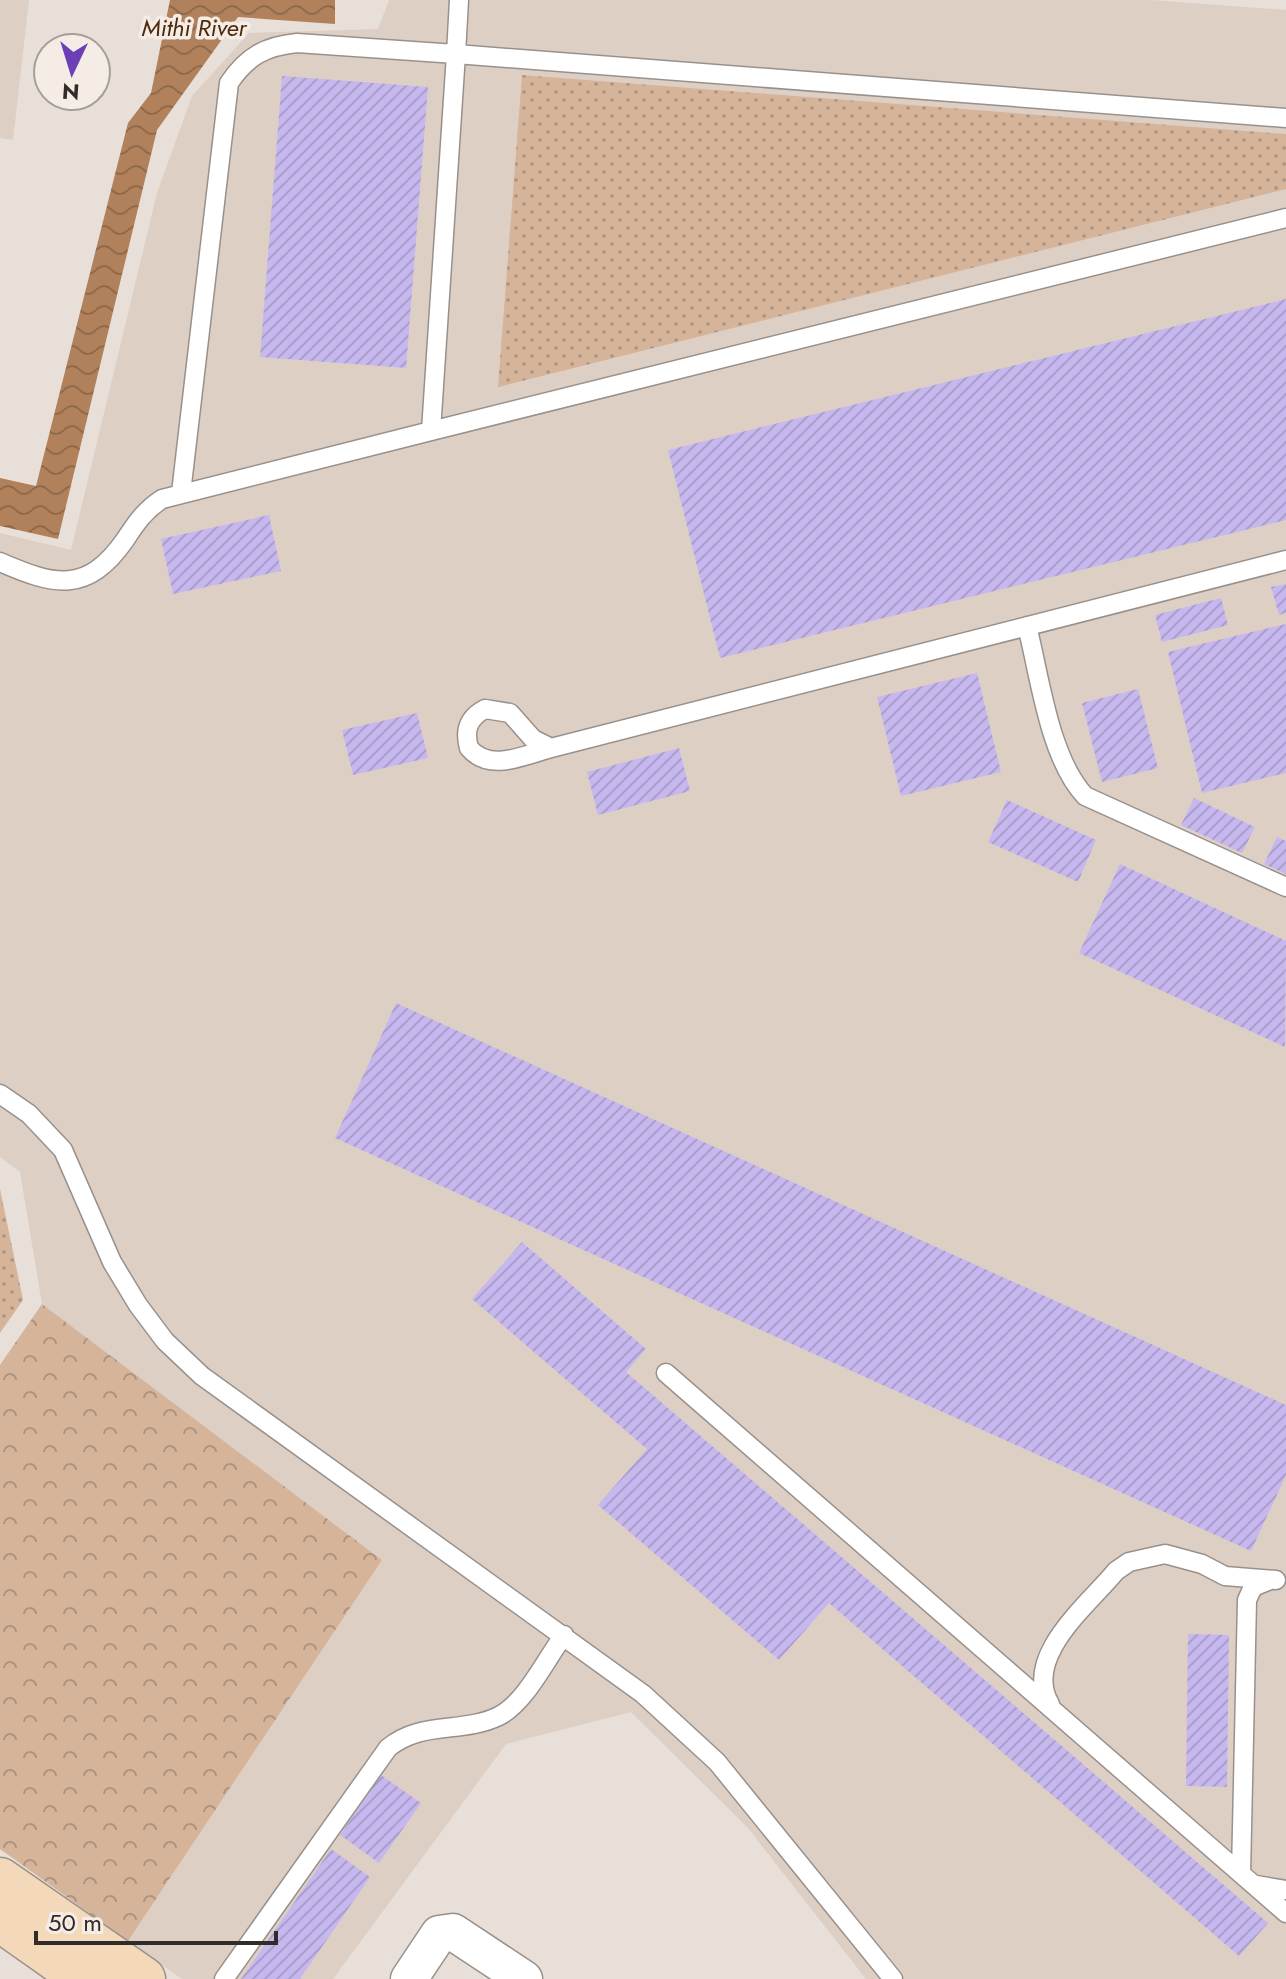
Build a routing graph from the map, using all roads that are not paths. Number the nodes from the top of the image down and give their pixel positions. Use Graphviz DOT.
graph roads {
  1 [pos="459,0"];
  2 [pos="456,54"];
  3 [pos="1286,118"];
  4 [pos="1286,218"];
  5 [pos="431,431"];
  6 [pos="181,493"];
  7 [pos="1286,560"];
  8 [pos="0,562"];
  9 [pos="1027,626"];
  10 [pos="551,748"];
  11 [pos="1286,887"];
  12 [pos="0,1094"];
  13 [pos="666,1373"];
  14 [pos="1225,1576"];
  15 [pos="1279,1580"];
  16 [pos="1247,1600"];
  17 [pos="564,1635"];
  18 [pos="1050,1650"];
  19 [pos="996,1659"];
  20 [pos="1051,1706"];
  21 [pos="1242,1816"];
  22 [pos="1195,1834"];
  23 [pos="1246,1878"];
  24 [pos="1286,1890"];
  25 [pos="2,1897"];
  26 [pos="1286,1913"];
  27 [pos="85,1979"];
  28 [pos="143,1979"];
  29 [pos="224,1979"];
  30 [pos="409,1979"];
  31 [pos="524,1979"];
  32 [pos="893,1979"];
  1 -- 2 [label="lane"];
  2 -- 3 [label="lane"];
  2 -- 5 [label="lane"];
  2 -- 6 [label="lane"];
  4 -- 5 [label="lane"];
  5 -- 6 [label="lane"];
  6 -- 8 [label="lane"];
  7 -- 9 [label="lane"];
  9 -- 10 [label="lane"];
  9 -- 11 [label="lane"];
  12 -- 17 [label="lane"];
  13 -- 19 [label="lane"];
  14 -- 15 [label="lane"];
  14 -- 16 [label="lane"];
  14 -- 18 [label="lane"];
  15 -- 16 [label="lane"];
  16 -- 21 [label="lane"];
  17 -- 29 [label="lane"];
  17 -- 32 [label="lane"];
  18 -- 19 [label="lane"];
  18 -- 20 [label="lane"];
  19 -- 20 [label="lane"];
  20 -- 22 [label="lane"];
  21 -- 22 [label="lane"];
  21 -- 23 [label="lane"];
  22 -- 23 [label="lane"];
  23 -- 24 [label="lane"];
  23 -- 26 [label="lane"];
  25 -- 27 [label="main road"];
  25 -- 28 [label="main road"];
  30 -- 31 [label="street"];
}
